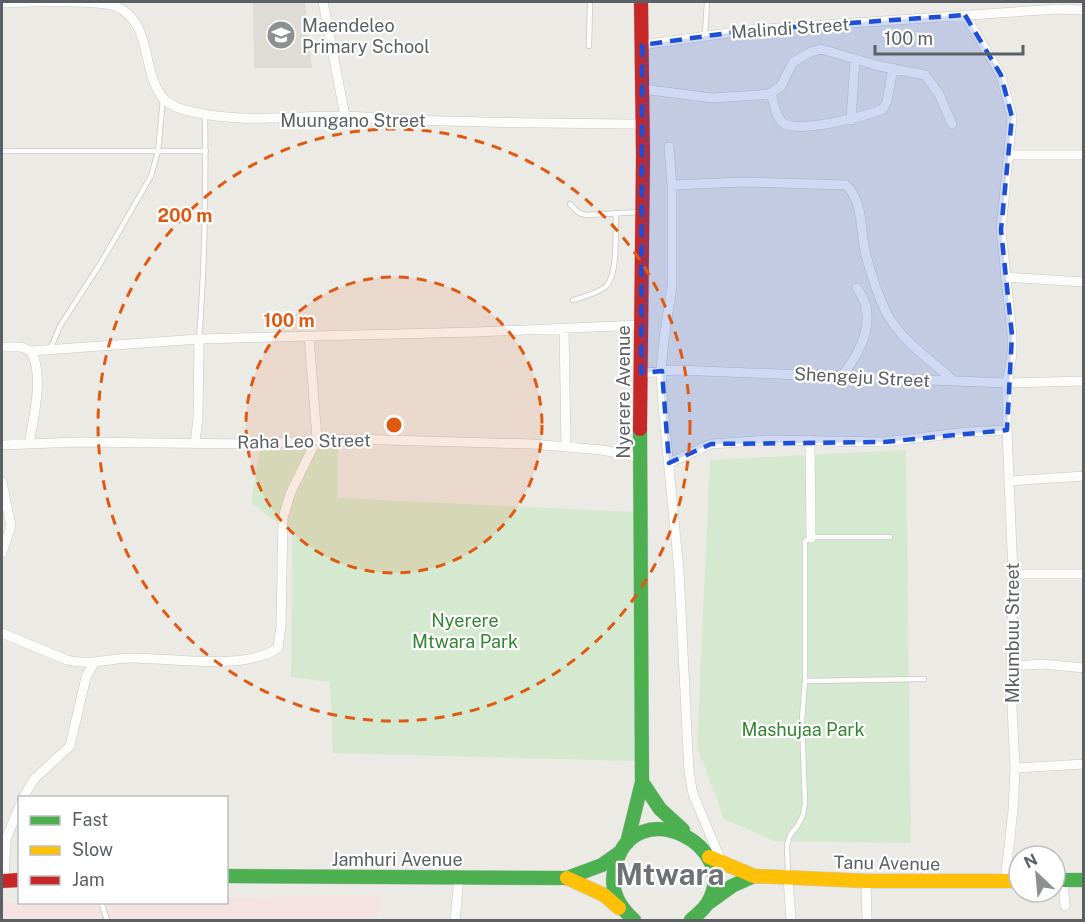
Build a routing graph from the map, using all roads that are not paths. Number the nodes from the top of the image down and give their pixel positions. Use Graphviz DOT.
graph roads {
  1 [pos="130,2"];
  2 [pos="323,2"];
  3 [pos="590,2"];
  4 [pos="642,2"];
  5 [pos="707,2"];
  6 [pos="2,3"];
  7 [pos="1057,5"];
  8 [pos="1083,10"];
  9 [pos="126,12"];
  10 [pos="965,15"];
  11 [pos="705,35"];
  12 [pos="642,45"];
  13 [pos="590,46"];
  14 [pos="855,60"];
  15 [pos="893,68"];
  16 [pos="643,88"];
  17 [pos="771,93"];
  18 [pos="163,98"];
  19 [pos="205,114"];
  20 [pos="345,116"];
  21 [pos="851,120"];
  22 [pos="642,124"];
  23 [pos="952,124"];
  24 [pos="669,147"];
  25 [pos="2,151"];
  26 [pos="158,151"];
  27 [pos="206,151"];
  28 [pos="1010,155"];
  29 [pos="1083,155"];
  30 [pos="672,185"];
  31 [pos="570,204"];
  32 [pos="641,212"];
  33 [pos="616,213"];
  34 [pos="1005,277"];
  35 [pos="1083,282"];
  36 [pos="857,288"];
  37 [pos="573,300"];
  38 [pos="640,325"];
  39 [pos="564,328"];
  40 [pos="309,336"];
  41 [pos="199,339"];
  42 [pos="2,347"];
  43 [pos="50,350"];
  44 [pos="31,351"];
  45 [pos="662,371"];
  46 [pos="641,373"];
  47 [pos="841,376"];
  48 [pos="954,381"];
  49 [pos="1083,381"];
  50 [pos="1007,383"];
  51 [pos="1007,430"];
  52 [pos="317,440"];
  53 [pos="810,440"];
  54 [pos="29,443"];
  55 [pos="195,443"];
  56 [pos="2,446"];
  57 [pos="566,447"];
  58 [pos="641,458"];
  59 [pos="669,463"];
  60 [pos="1083,476"];
  61 [pos="2,482"];
  62 [pos="1010,482"];
  63 [pos="890,537"];
  64 [pos="811,538"];
  65 [pos="2,553"];
  66 [pos="1013,574"];
  67 [pos="1083,574"];
  68 [pos="2,633"];
  69 [pos="94,663"];
  70 [pos="1011,666"];
  71 [pos="1083,668"];
  72 [pos="924,679"];
  73 [pos="805,681"];
  74 [pos="1083,764"];
  75 [pos="1015,768"];
  76 [pos="642,782"];
  77 [pos="24,796"];
  78 [pos="18,810"];
  79 [pos="689,835"];
  80 [pos="1013,844"];
  81 [pos="623,848"];
  82 [pos="715,860"];
  83 [pos="228,876"];
  84 [pos="754,876"];
  85 [pos="459,877"];
  86 [pos="567,878"];
  87 [pos="788,878"];
  88 [pos="18,880"];
  89 [pos="1067,880"];
  90 [pos="1083,880"];
  91 [pos="3,881"];
  92 [pos="866,881"];
  93 [pos="1007,882"];
  94 [pos="101,904"];
  95 [pos="707,904"];
  96 [pos="629,917"];
  97 [pos="107,921"];
  98 [pos="455,921"];
  99 [pos="691,921"];
  100 [pos="790,921"];
  101 [pos="867,921"];
  1 -- 9 [label="street"];
  2 -- 20 [label="street"];
  3 -- 13 [label="lane"];
  4 -- 12 [label="street, Nyerere Avenue"];
  5 -- 11 [label="lane"];
  6 -- 9 [label="street"];
  7 -- 8 [label="street, Malindi Street"];
  7 -- 10 [label="street, Malindi Street"];
  9 -- 18 [label="street"];
  10 -- 11 [label="street, Malindi Street"];
  10 -- 28 [label="street, Mkumbuu Street"];
  11 -- 12 [label="street, Malindi Street"];
  12 -- 16 [label="street, Nyerere Avenue"];
  14 -- 15 [label="street"];
  14 -- 17 [label="street"];
  14 -- 21 [label="street"];
  15 -- 21 [label="street"];
  15 -- 23 [label="street"];
  16 -- 17 [label="street"];
  16 -- 22 [label="street, Nyerere Avenue"];
  17 -- 21 [label="street"];
  18 -- 19 [label="street, Muungano Street"];
  18 -- 26 [label="lane"];
  19 -- 20 [label="street, Muungano Street"];
  19 -- 27 [label="lane"];
  20 -- 22 [label="street, Muungano Street"];
  22 -- 32 [label="street, Nyerere Avenue"];
  24 -- 30 [label="street"];
  25 -- 26 [label="lane"];
  26 -- 27 [label="lane"];
  26 -- 43 [label="lane"];
  27 -- 41 [label="lane"];
  28 -- 29 [label="street"];
  28 -- 34 [label="street, Mkumbuu Street"];
  30 -- 45 [label="street"];
  30 -- 48 [label="street"];
  31 -- 33 [label="lane"];
  32 -- 33 [label="lane"];
  32 -- 38 [label="street, Nyerere Avenue"];
  33 -- 37 [label="lane"];
  34 -- 35 [label="street"];
  34 -- 50 [label="street, Mkumbuu Street"];
  36 -- 47 [label="street"];
  38 -- 39 [label="street"];
  38 -- 46 [label="street, Nyerere Avenue"];
  39 -- 40 [label="street"];
  39 -- 57 [label="street"];
  40 -- 41 [label="street"];
  40 -- 52 [label="street"];
  41 -- 43 [label="street"];
  41 -- 55 [label="street"];
  42 -- 44 [label="street"];
  43 -- 44 [label="street"];
  44 -- 54 [label="street"];
  45 -- 46 [label="street, Shengeju Street"];
  45 -- 47 [label="street, Shengeju Street"];
  45 -- 59 [label="street"];
  46 -- 58 [label="street, Nyerere Avenue"];
  47 -- 48 [label="street, Shengeju Street"];
  48 -- 50 [label="street, Shengeju Street"];
  49 -- 50 [label="street, Shengeju Street"];
  50 -- 51 [label="street, Mkumbuu Street"];
  51 -- 53 [label="street"];
  51 -- 62 [label="street, Mkumbuu Street"];
  52 -- 55 [label="street, Raha Leo Street"];
  52 -- 57 [label="street, Raha Leo Street"];
  52 -- 69 [label="street"];
  53 -- 59 [label="street"];
  53 -- 64 [label="street"];
  54 -- 55 [label="street, Raha Leo Street"];
  54 -- 56 [label="street, Raha Leo Street"];
  57 -- 58 [label="street, Raha Leo Street"];
  58 -- 76 [label="street, Nyerere Avenue"];
  59 -- 82 [label="street"];
  60 -- 62 [label="street"];
  61 -- 65 [label="street"];
  62 -- 66 [label="street, Mkumbuu Street"];
  63 -- 64 [label="lane"];
  64 -- 73 [label="lane"];
  66 -- 67 [label="street"];
  66 -- 70 [label="street, Mkumbuu Street"];
  68 -- 69 [label="street"];
  69 -- 77 [label="street"];
  70 -- 71 [label="street"];
  70 -- 75 [label="street, Mkumbuu Street"];
  72 -- 73 [label="lane"];
  73 -- 87 [label="lane"];
  74 -- 75 [label="street"];
  75 -- 80 [label="street, Mkumbuu Street"];
  76 -- 79 [label="street"];
  76 -- 81 [label="street, Nyerere Avenue"];
  78 -- 91 [label="street"];
  79 -- 81 [label="street"];
  79 -- 82 [label="street"];
  81 -- 86 [label="street"];
  81 -- 96 [label="street, Nyerere Avenue"];
  82 -- 84 [label="street"];
  82 -- 95 [label="street"];
  83 -- 85 [label="street, Jamhuri Avenue"];
  84 -- 87 [label="street, Tanu Avenue"];
  84 -- 95 [label="street"];
  85 -- 86 [label="street, Jamhuri Avenue"];
  85 -- 98 [label="street"];
  86 -- 96 [label="street"];
  87 -- 92 [label="street, Tanu Avenue"];
  87 -- 100 [label="street"];
  88 -- 91 [label="street"];
  89 -- 90 [label="street"];
  92 -- 93 [label="street, Tanu Avenue"];
  92 -- 101 [label="street"];
  94 -- 97 [label="lane"];
  95 -- 99 [label="street"];
}
